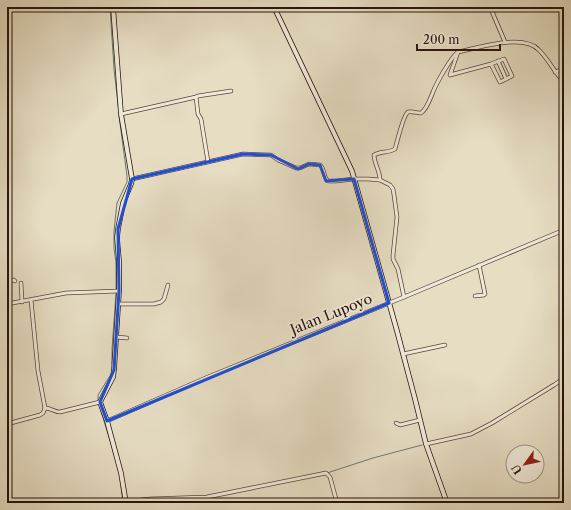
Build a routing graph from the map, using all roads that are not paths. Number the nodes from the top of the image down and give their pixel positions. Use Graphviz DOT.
graph roads {
  1 [pos="113,7"];
  2 [pos="274,7"];
  3 [pos="490,7"];
  4 [pos="505,42"];
  5 [pos="458,52"];
  6 [pos="498,61"];
  7 [pos="491,64"];
  8 [pos="564,69"];
  9 [pos="555,72"];
  10 [pos="506,79"];
  11 [pos="564,82"];
  12 [pos="231,91"];
  13 [pos="196,97"];
  14 [pos="121,114"];
  15 [pos="208,162"];
  16 [pos="132,179"];
  17 [pos="354,179"];
  18 [pos="380,180"];
  19 [pos="564,230"];
  20 [pos="479,265"];
  21 [pos="7,281"];
  22 [pos="15,281"];
  23 [pos="21,282"];
  24 [pos="168,285"];
  25 [pos="117,291"];
  26 [pos="404,296"];
  27 [pos="474,296"];
  28 [pos="31,300"];
  29 [pos="389,301"];
  30 [pos="22,302"];
  31 [pos="7,304"];
  32 [pos="120,304"];
  33 [pos="118,337"];
  34 [pos="127,338"];
  35 [pos="444,345"];
  36 [pos="403,354"];
  37 [pos="564,376"];
  38 [pos="100,402"];
  39 [pos="45,408"];
  40 [pos="106,419"];
  41 [pos="420,420"];
  42 [pos="396,423"];
  43 [pos="7,424"];
  44 [pos="426,444"];
  45 [pos="126,502"];
  46 [pos="338,503"];
  47 [pos="447,503"];
  1 -- 14 [label="street"];
  2 -- 17 [label="street"];
  3 -- 4 [label="street"];
  4 -- 5 [label="street"];
  4 -- 9 [label="street"];
  5 -- 7 [label="street"];
  5 -- 18 [label="street"];
  6 -- 7 [label="street"];
  6 -- 10 [label="street"];
  6 -- 10 [label="street"];
  7 -- 10 [label="street"];
  8 -- 9 [label="street"];
  9 -- 11 [label="street"];
  12 -- 13 [label="street"];
  13 -- 14 [label="street"];
  13 -- 15 [label="street"];
  14 -- 16 [label="street"];
  15 -- 16 [label="street"];
  15 -- 17 [label="street"];
  16 -- 25 [label="street"];
  17 -- 18 [label="street"];
  17 -- 29 [label="street"];
  18 -- 26 [label="street"];
  19 -- 20 [label="street, Jalan Lupoyo"];
  20 -- 26 [label="street, Jalan Lupoyo"];
  20 -- 27 [label="street"];
  21 -- 22 [label="street"];
  23 -- 30 [label="street"];
  24 -- 32 [label="street"];
  25 -- 28 [label="street"];
  25 -- 32 [label="street"];
  26 -- 29 [label="street, Jalan Lupoyo"];
  28 -- 30 [label="street"];
  28 -- 39 [label="street"];
  29 -- 36 [label="street"];
  29 -- 40 [label="street, Jalan Lupoyo"];
  30 -- 31 [label="street"];
  32 -- 33 [label="street"];
  33 -- 34 [label="street"];
  33 -- 38 [label="street"];
  35 -- 36 [label="street"];
  36 -- 41 [label="street"];
  37 -- 44 [label="street"];
  38 -- 39 [label="street"];
  38 -- 40 [label="street"];
  39 -- 43 [label="street"];
  40 -- 45 [label="street"];
  41 -- 42 [label="street"];
  41 -- 44 [label="street"];
  44 -- 47 [label="street"];
  45 -- 46 [label="street"];
}
